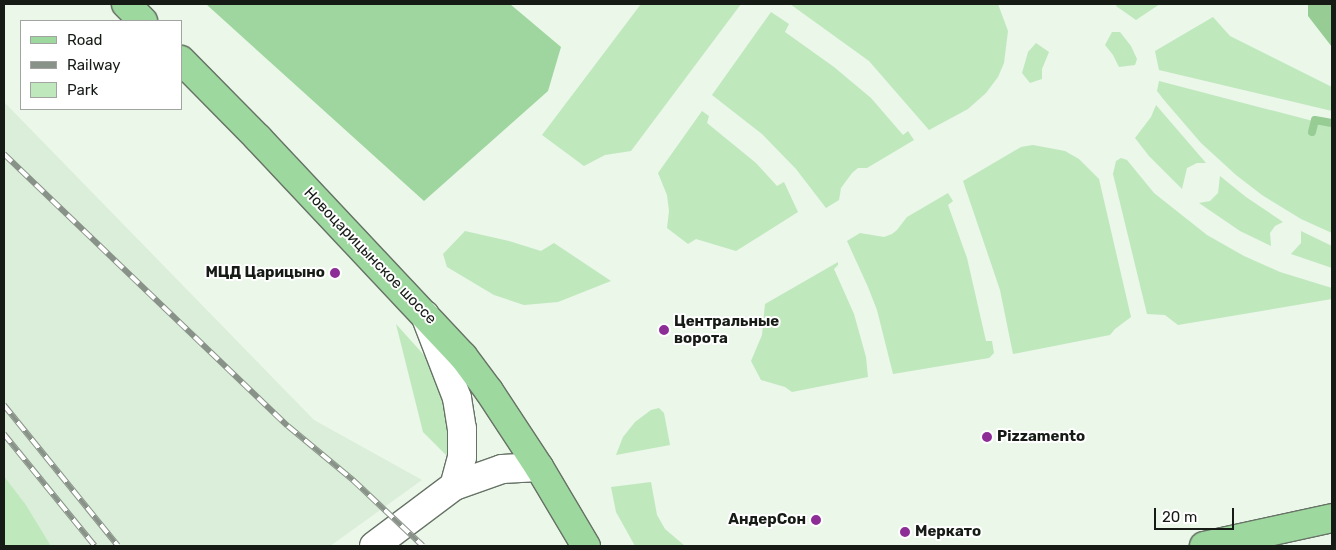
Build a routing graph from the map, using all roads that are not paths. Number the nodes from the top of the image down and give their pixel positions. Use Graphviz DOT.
graph roads {
  1 [pos="126,4"];
  2 [pos="142,20"];
  3 [pos="182,61"];
  4 [pos="425,314"];
  5 [pos="539,468"];
  6 [pos="454,486"];
  7 [pos="1332,518"];
  8 [pos="374,546"];
  9 [pos="586,546"];
  10 [pos="1204,546"];
  1 -- 2 [label="main road"];
  3 -- 4 [label="main road, Новоцарицынское шоссе"];
  4 -- 5 [label="main road, Новоцарицынское шоссе"];
  4 -- 6 [label="street"];
  5 -- 6 [label="street"];
  5 -- 9 [label="main road, Новоцарицынское шоссе"];
  6 -- 8 [label="street"];
  7 -- 10 [label="main road"];
}
